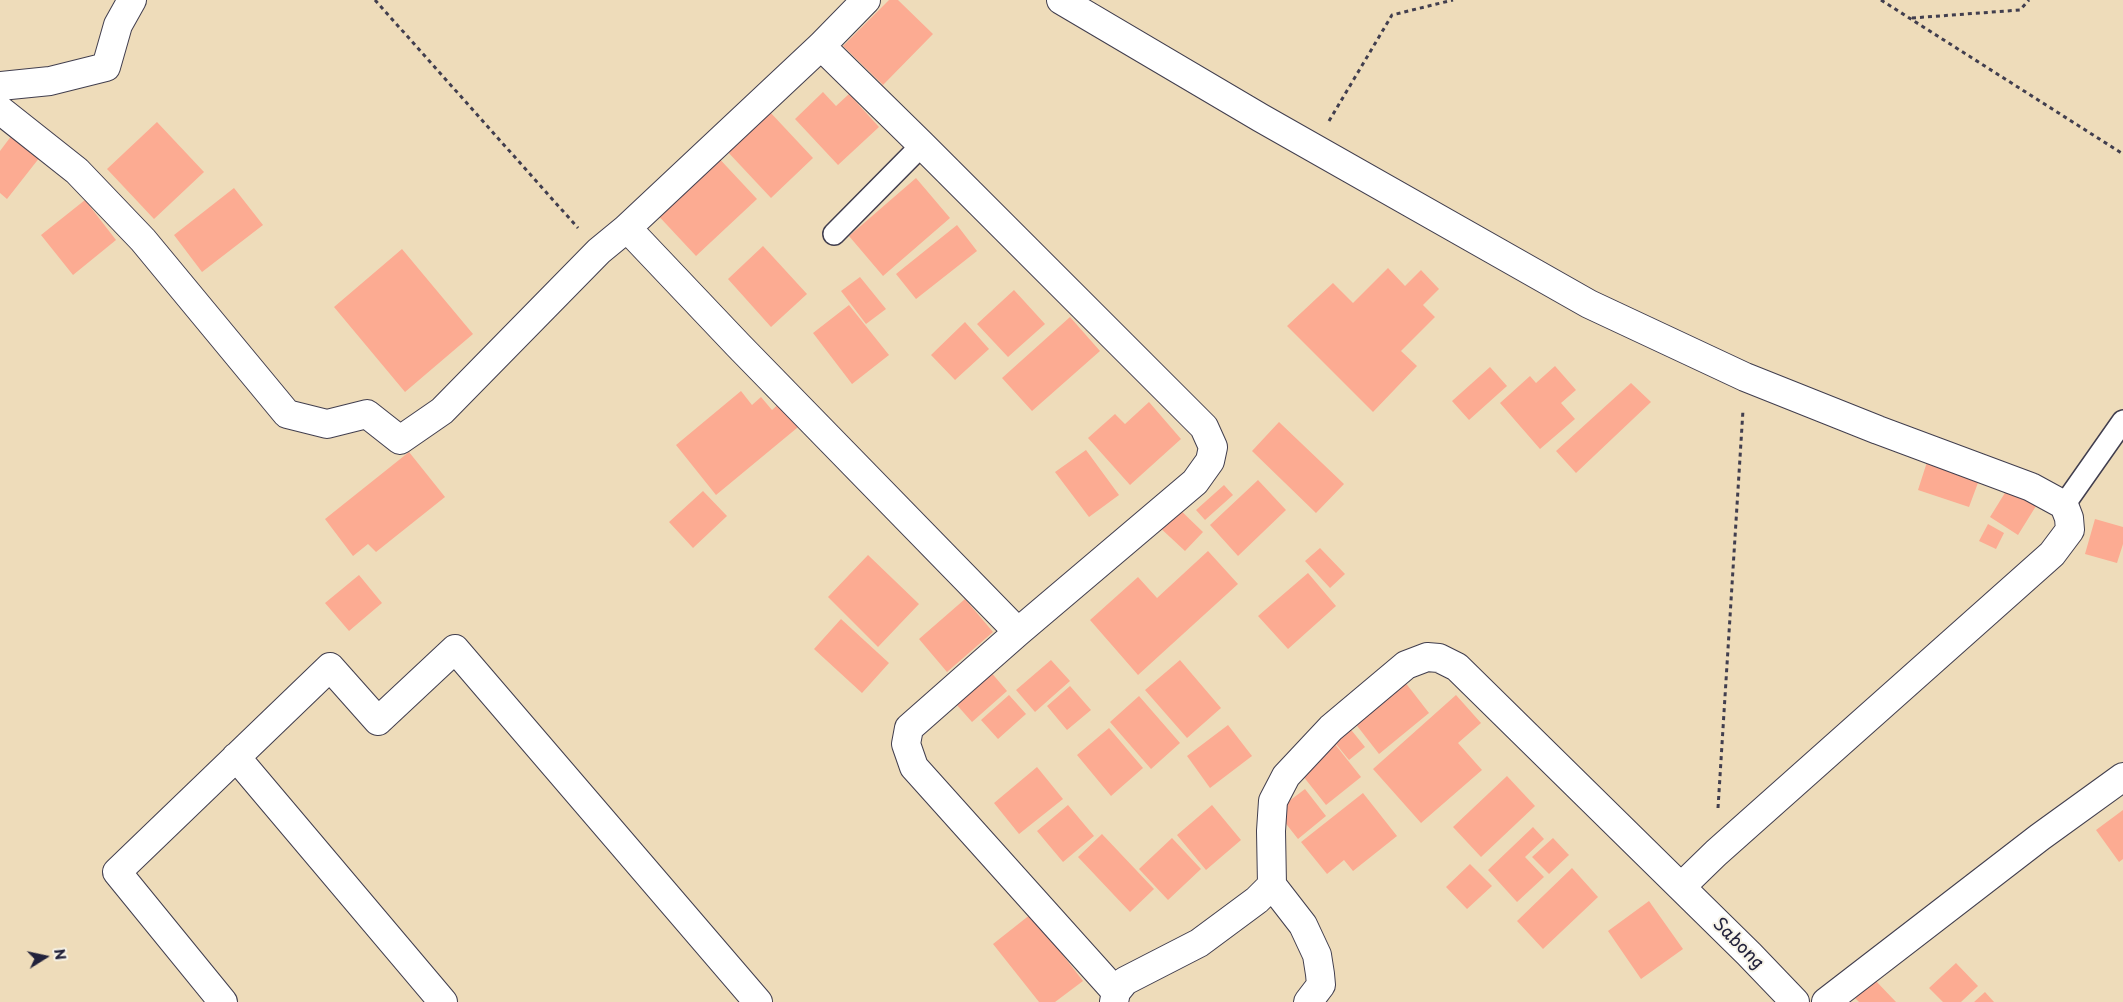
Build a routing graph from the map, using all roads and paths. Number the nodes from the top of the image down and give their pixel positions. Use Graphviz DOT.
graph roads {
  1 [pos="132,0"];
  2 [pos="375,0"];
  3 [pos="866,0"];
  4 [pos="1061,0"];
  5 [pos="1453,0"];
  6 [pos="1881,0"];
  7 [pos="2029,0"];
  8 [pos="1910,18"];
  9 [pos="821,46"];
  10 [pos="0,86"];
  11 [pos="0,110"];
  12 [pos="922,145"];
  13 [pos="1313,148"];
  14 [pos="2123,154"];
  15 [pos="627,228"];
  16 [pos="834,234"];
  17 [pos="599,251"];
  18 [pos="1745,377"];
  19 [pos="2123,421"];
  20 [pos="2064,505"];
  21 [pos="1018,632"];
  22 [pos="236,757"];
  23 [pos="2123,777"];
  24 [pos="1716,853"];
  25 [pos="1272,885"];
  26 [pos="1681,887"];
  27 [pos="1115,997"];
  28 [pos="223,1002"];
  29 [pos="443,1002"];
  30 [pos="758,1002"];
  31 [pos="1308,1002"];
  32 [pos="1796,1002"];
  33 [pos="1826,1002"];
  1 -- 10 [label="street"];
  2 -- 17 [label="path"];
  3 -- 9 [label="street"];
  4 -- 13 [label="street"];
  5 -- 13 [label="path"];
  6 -- 8 [label="path"];
  7 -- 8 [label="path"];
  8 -- 14 [label="path"];
  9 -- 12 [label="street"];
  9 -- 15 [label="street"];
  11 -- 17 [label="street"];
  12 -- 16 [label="lane"];
  12 -- 21 [label="street"];
  13 -- 18 [label="street"];
  15 -- 17 [label="street"];
  15 -- 21 [label="street"];
  18 -- 20 [label="street"];
  18 -- 24 [label="path"];
  19 -- 20 [label="lane"];
  20 -- 24 [label="street"];
  21 -- 27 [label="street"];
  22 -- 28 [label="street"];
  22 -- 29 [label="street"];
  22 -- 30 [label="street"];
  23 -- 33 [label="street"];
  24 -- 26 [label="street"];
  25 -- 26 [label="street, Sabong"];
  25 -- 27 [label="street"];
  25 -- 31 [label="street"];
  26 -- 32 [label="street, Sabong"];
}
